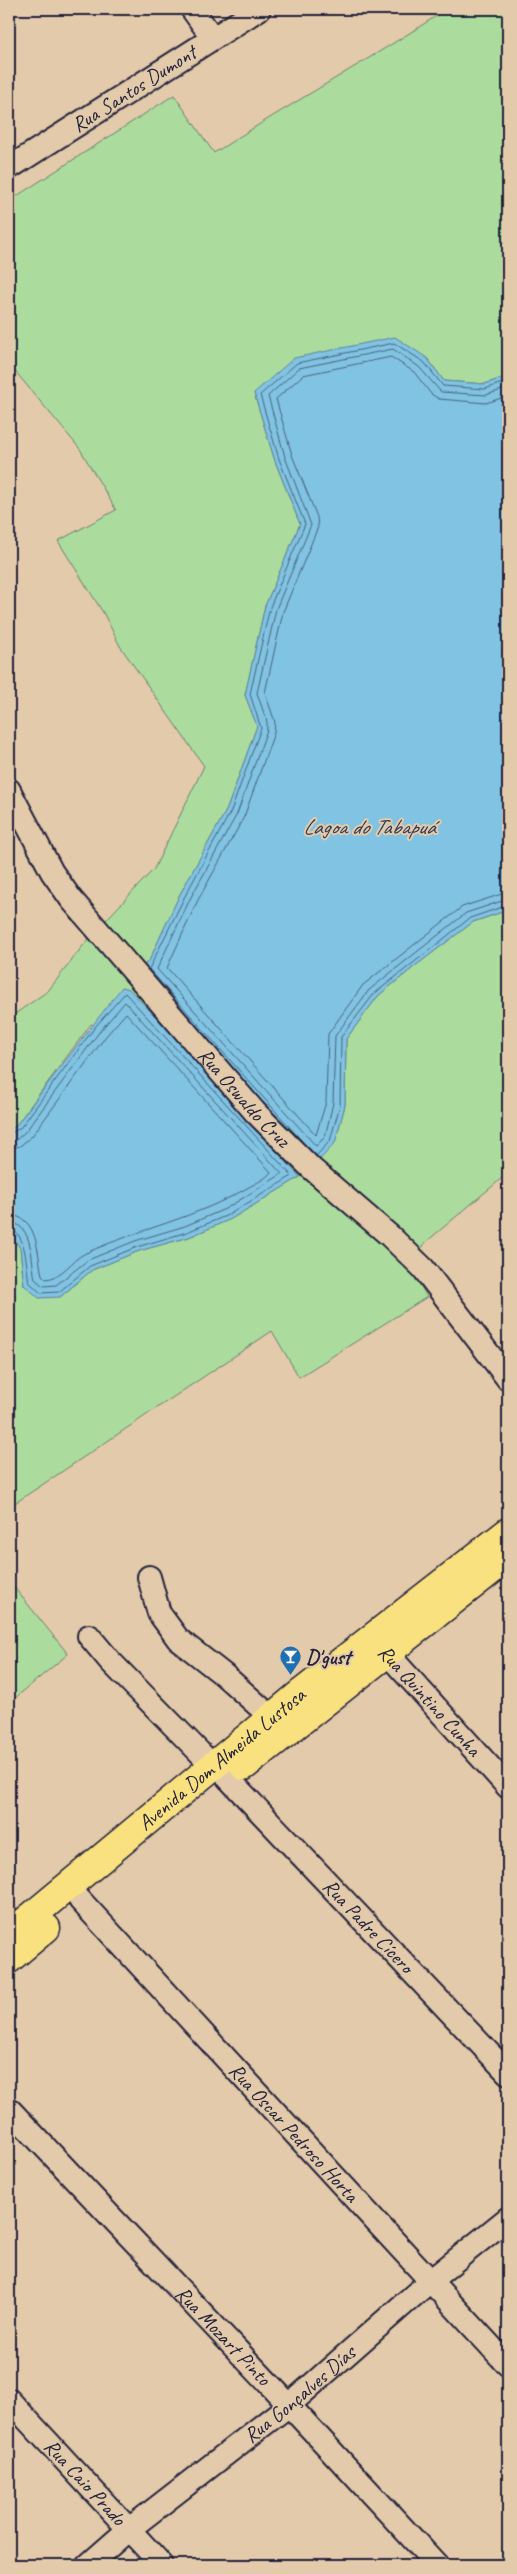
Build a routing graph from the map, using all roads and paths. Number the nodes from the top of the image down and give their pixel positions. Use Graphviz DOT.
graph roads {
  1 [pos="192,9"];
  2 [pos="259,9"];
  3 [pos="212,37"];
  4 [pos="9,168"];
  5 [pos="9,790"];
  6 [pos="508,1379"];
  7 [pos="508,1532"];
  8 [pos="508,1557"];
  9 [pos="149,1577"];
  10 [pos="89,1636"];
  11 [pos="379,1645"];
  12 [pos="272,1718"];
  13 [pos="221,1773"];
  14 [pos="508,1786"];
  15 [pos="80,1900"];
  16 [pos="9,1935"];
  17 [pos="9,1959"];
  18 [pos="508,2073"];
  19 [pos="9,2109"];
  20 [pos="508,2218"];
  21 [pos="430,2281"];
  22 [pos="508,2365"];
  23 [pos="9,2400"];
  24 [pos="290,2405"];
  25 [pos="128,2530"];
  26 [pos="88,2565"];
  27 [pos="162,2565"];
  28 [pos="437,2565"];
  1 -- 3 [label="street"];
  2 -- 3 [label="street, Rua Santos Dumont"];
  3 -- 4 [label="street, Rua Santos Dumont"];
  5 -- 6 [label="street, Rua Oswaldo Cruz"];
  7 -- 11 [label="main road, Avenida Dom Almeida Lustosa"];
  8 -- 11 [label="main road, Avenida Dom Almeida Lustosa"];
  9 -- 12 [label="street"];
  10 -- 13 [label="street, Rua Padre Cícero"];
  11 -- 12 [label="main road, Avenida Dom Almeida Lustosa"];
  11 -- 13 [label="main road, Avenida Dom Almeida Lustosa"];
  11 -- 14 [label="street, Rua Quintino Cunha"];
  12 -- 13 [label="main road, Avenida Dom Almeida Lustosa"];
  13 -- 15 [label="main road, Avenida Dom Almeida Lustosa"];
  13 -- 16 [label="main road, Avenida Dom Almeida Lustosa"];
  13 -- 18 [label="street, Rua Padre Cícero"];
  15 -- 17 [label="main road, Avenida Dom Almeida Lustosa"];
  15 -- 21 [label="street, Rua Oscar Pedroso Horta"];
  19 -- 24 [label="street, Rua Mozart Pinto"];
  20 -- 21 [label="street, Rua Gonçalves Días"];
  21 -- 22 [label="street, Rua Oscar Pedroso Horta"];
  21 -- 24 [label="street, Rua Gonçalves Días"];
  23 -- 25 [label="street, Rua Caio Prado"];
  24 -- 25 [label="street, Rua Gonçalves Días"];
  24 -- 28 [label="street, Rua Mozart Pinto"];
  25 -- 26 [label="street, Rua Gonçalves Días"];
  25 -- 27 [label="street, Rua Caio Prado"];
}
